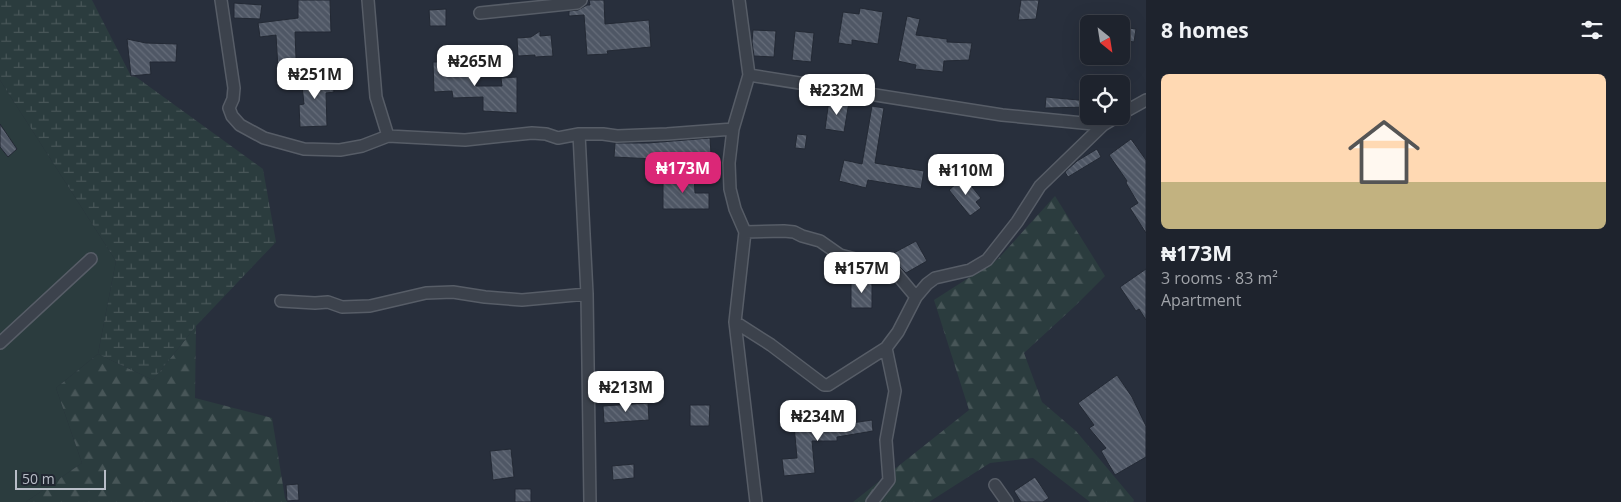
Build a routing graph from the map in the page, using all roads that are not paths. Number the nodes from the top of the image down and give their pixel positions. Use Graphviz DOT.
graph roads {
  1 [pos="221,0"];
  2 [pos="368,0"];
  3 [pos="581,0"];
  4 [pos="739,0"];
  5 [pos="480,12"];
  6 [pos="749,75"];
  7 [pos="1146,100"];
  8 [pos="1130,109"];
  9 [pos="1103,126"];
  10 [pos="733,129"];
  11 [pos="579,134"];
  12 [pos="388,136"];
  13 [pos="745,232"];
  14 [pos="91,259"];
  15 [pos="587,294"];
  16 [pos="916,297"];
  17 [pos="280,301"];
  18 [pos="735,322"];
  19 [pos="0,343"];
  20 [pos="886,348"];
  21 [pos="995,485"];
  22 [pos="590,502"];
  23 [pos="756,502"];
  24 [pos="872,502"];
  25 [pos="1006,502"];
  1 -- 12 [label="street"];
  2 -- 12 [label="street"];
  3 -- 5 [label="street"];
  4 -- 6 [label="street"];
  6 -- 9 [label="street"];
  6 -- 10 [label="street"];
  7 -- 8 [label="street"];
  9 -- 16 [label="street"];
  10 -- 11 [label="street"];
  10 -- 13 [label="street"];
  11 -- 12 [label="street"];
  11 -- 15 [label="street"];
  13 -- 16 [label="street"];
  13 -- 18 [label="street"];
  14 -- 19 [label="street"];
  15 -- 17 [label="street"];
  15 -- 22 [label="street"];
  16 -- 20 [label="street"];
  18 -- 20 [label="street"];
  18 -- 23 [label="street"];
  20 -- 24 [label="street"];
  21 -- 25 [label="street"];
}
